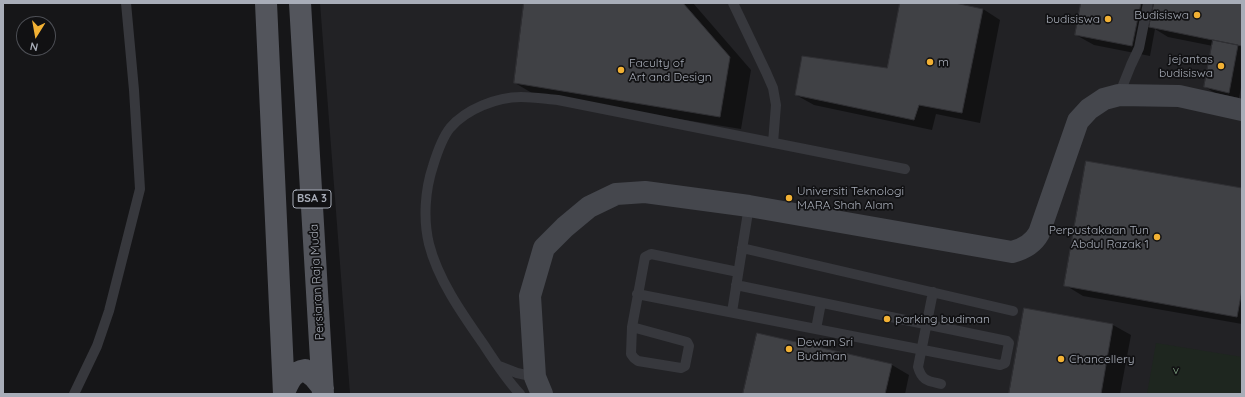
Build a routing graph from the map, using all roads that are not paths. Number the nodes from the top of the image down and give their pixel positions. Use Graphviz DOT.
graph roads {
  1 [pos="126,3"];
  2 [pos="266,3"];
  3 [pos="300,3"];
  4 [pos="733,3"];
  5 [pos="1148,3"];
  6 [pos="1119,95"];
  7 [pos="1242,110"];
  8 [pos="773,143"];
  9 [pos="905,169"];
  10 [pos="749,206"];
  11 [pos="742,248"];
  12 [pos="738,272"];
  13 [pos="736,285"];
  14 [pos="933,292"];
  15 [pos="637,294"];
  16 [pos="821,303"];
  17 [pos="1013,311"];
  18 [pos="732,312"];
  19 [pos="927,324"];
  20 [pos="632,327"];
  21 [pos="816,329"];
  22 [pos="923,350"];
  23 [pos="499,366"];
  24 [pos="941,384"];
  25 [pos="539,386"];
  26 [pos="323,391"];
  27 [pos="284,393"];
  28 [pos="74,394"];
  29 [pos="520,394"];
  1 -- 28 [label="lane"];
  2 -- 27 [label="main road, BSA 3"];
  3 -- 26 [label="main road, Persiaran Raja Muda / BSA 3"];
  4 -- 8 [label="lane"];
  5 -- 6 [label="lane"];
  6 -- 7 [label="street"];
  6 -- 10 [label="street"];
  8 -- 9 [label="lane"];
  8 -- 23 [label="lane"];
  10 -- 11 [label="lane"];
  10 -- 25 [label="street"];
  11 -- 12 [label="lane"];
  11 -- 14 [label="lane"];
  12 -- 13 [label="lane"];
  12 -- 15 [label="lane"];
  13 -- 16 [label="lane"];
  13 -- 18 [label="lane"];
  14 -- 17 [label="lane"];
  14 -- 19 [label="lane"];
  15 -- 18 [label="lane"];
  15 -- 20 [label="lane"];
  16 -- 19 [label="lane"];
  16 -- 21 [label="lane"];
  18 -- 21 [label="lane"];
  19 -- 22 [label="lane"];
  19 -- 22 [label="lane"];
  20 -- 20 [label="lane"];
  21 -- 22 [label="lane"];
  22 -- 24 [label="lane"];
  23 -- 25 [label="lane"];
  23 -- 29 [label="lane"];
  26 -- 27 [label="main road"];
}
